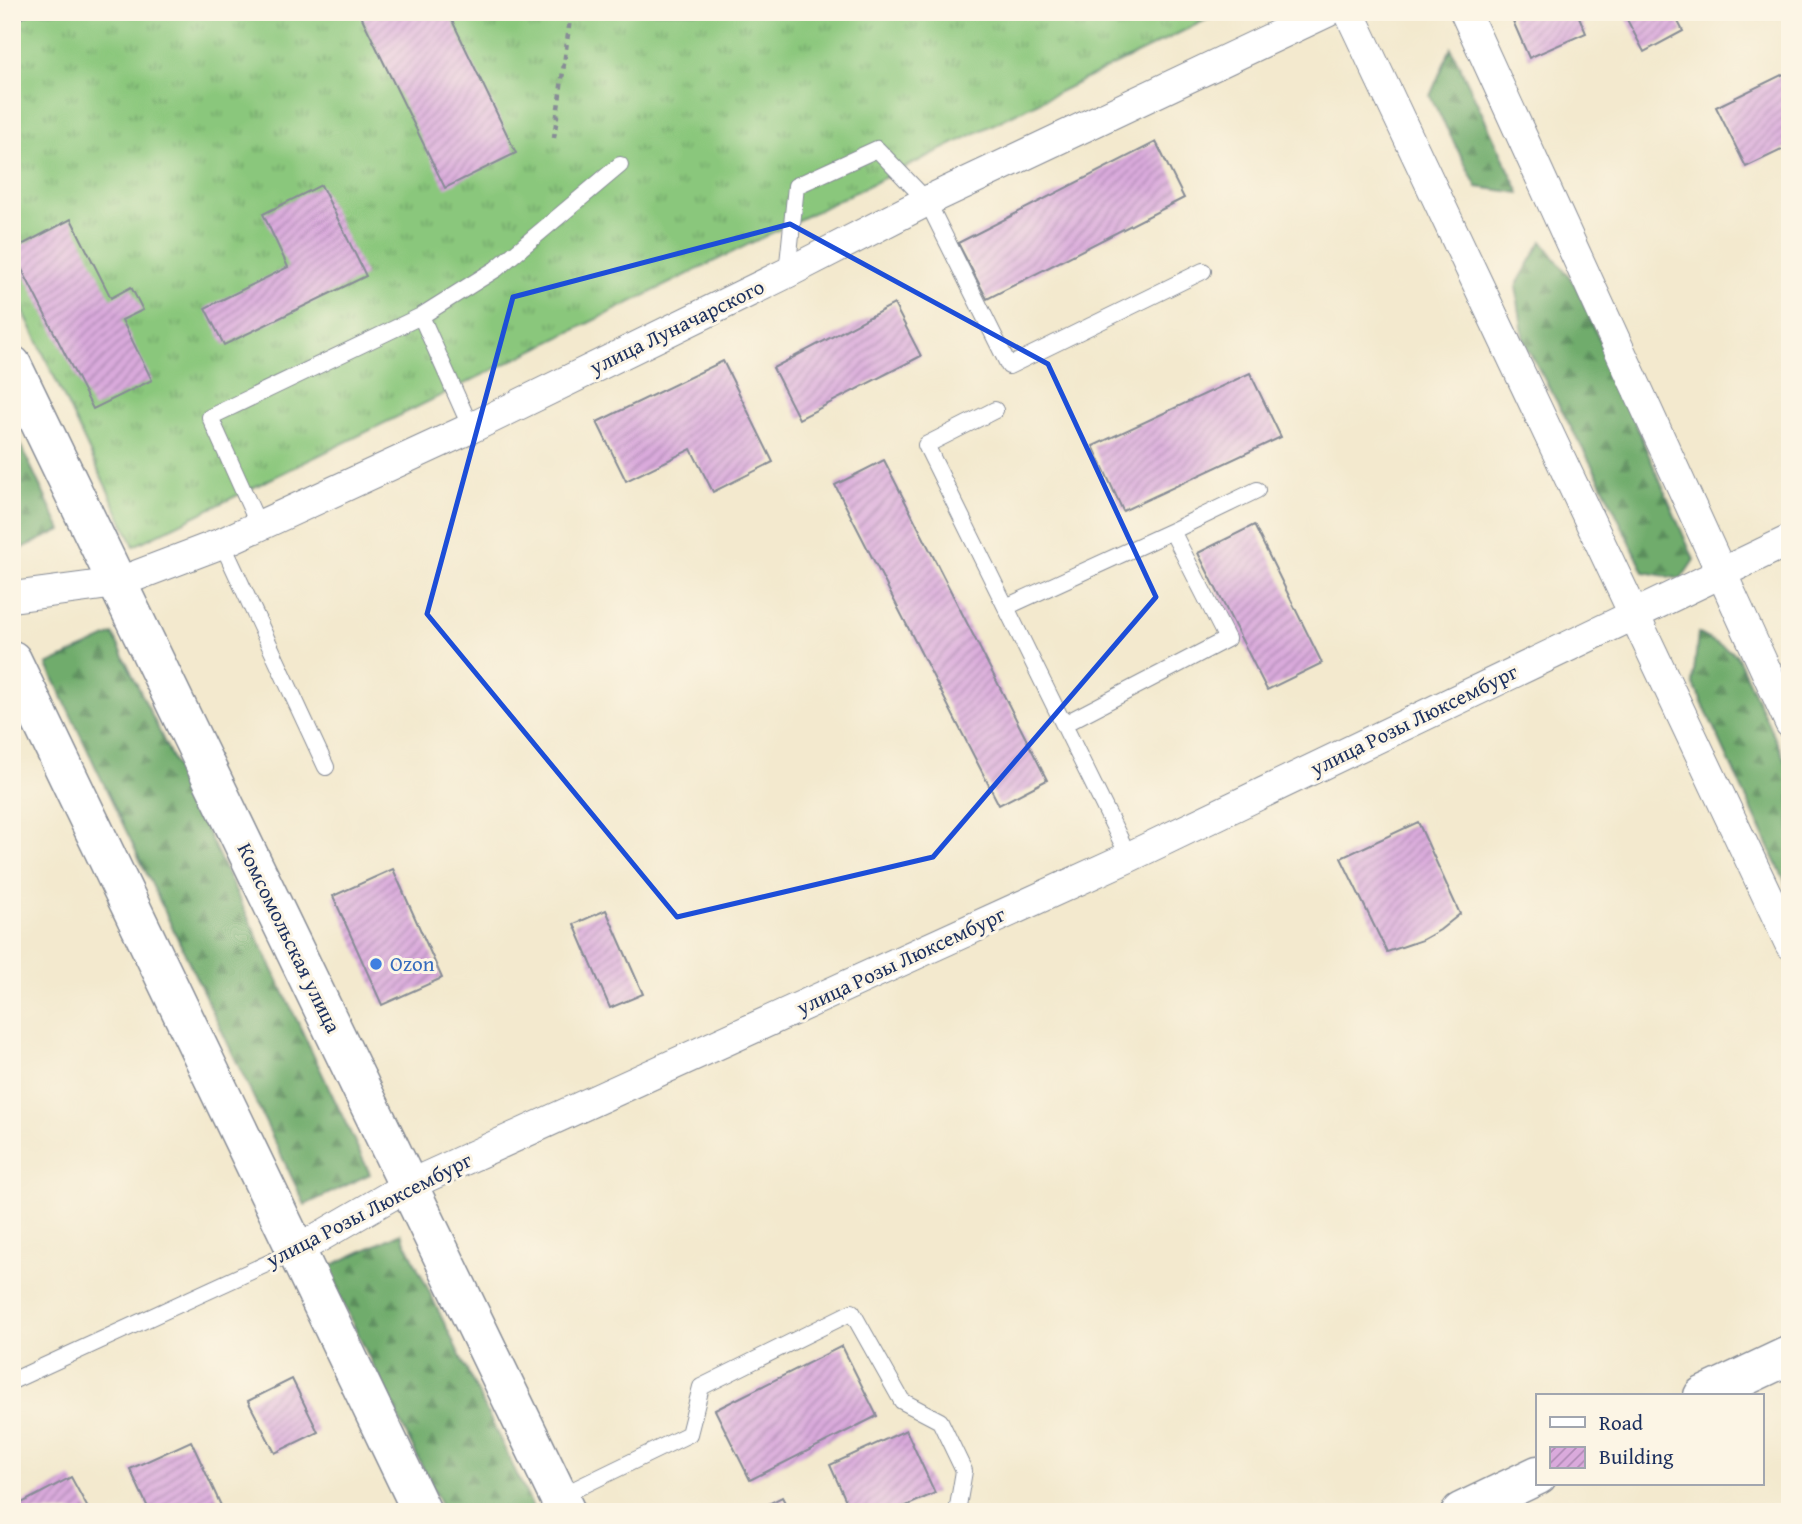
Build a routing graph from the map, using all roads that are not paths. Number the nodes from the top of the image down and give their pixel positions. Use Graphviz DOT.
graph roads {
  1 [pos="1327,12"];
  2 [pos="1349,12"];
  3 [pos="1465,12"];
  4 [pos="620,165"];
  5 [pos="928,201"];
  6 [pos="1203,271"];
  7 [pos="787,273"];
  8 [pos="422,316"];
  9 [pos="12,365"];
  10 [pos="995,410"];
  11 [pos="471,428"];
  12 [pos="1256,490"];
  13 [pos="259,526"];
  14 [pos="1172,531"];
  15 [pos="1790,540"];
  16 [pos="222,542"];
  17 [pos="1721,573"];
  18 [pos="117,583"];
  19 [pos="12,597"];
  20 [pos="1006,607"];
  21 [pos="1635,615"];
  22 [pos="12,660"];
  23 [pos="1790,723"];
  24 [pos="1064,724"];
  25 [pos="326,767"];
  26 [pos="1129,857"];
  27 [pos="1790,944"];
  28 [pos="409,1185"];
  29 [pos="297,1250"];
  30 [pos="1790,1355"];
  31 [pos="12,1381"];
  32 [pos="1707,1394"];
  33 [pos="1536,1476"];
  34 [pos="563,1504"];
  35 [pos="422,1512"];
  36 [pos="957,1512"];
  37 [pos="1461,1512"];
  1 -- 5 [label="street, улица Луначарского"];
  2 -- 21 [label="street"];
  3 -- 17 [label="street"];
  4 -- 8 [label="lane"];
  5 -- 6 [label="lane"];
  5 -- 7 [label="street, улица Луначарского"];
  5 -- 7 [label="lane"];
  7 -- 11 [label="street, улица Луначарского"];
  8 -- 11 [label="lane"];
  8 -- 13 [label="lane"];
  9 -- 18 [label="street, Комсомольская улица"];
  10 -- 20 [label="lane"];
  11 -- 13 [label="street, улица Луначарского"];
  12 -- 14 [label="lane"];
  13 -- 16 [label="street, улица Луначарского"];
  14 -- 20 [label="lane"];
  14 -- 24 [label="lane"];
  15 -- 17 [label="street, улица Розы Люксембург"];
  16 -- 18 [label="street, улица Луначарского"];
  16 -- 25 [label="lane"];
  17 -- 21 [label="street, улица Розы Люксембург"];
  17 -- 23 [label="street"];
  18 -- 19 [label="street, улица Луначарского"];
  18 -- 28 [label="street, Комсомольская улица"];
  20 -- 24 [label="lane"];
  21 -- 26 [label="street, улица Розы Люксембург"];
  21 -- 27 [label="street"];
  22 -- 29 [label="street"];
  24 -- 26 [label="lane"];
  26 -- 28 [label="street, улица Розы Люксембург"];
  28 -- 29 [label="street, улица Розы Люксембург"];
  28 -- 34 [label="street, Комсомольская улица"];
  29 -- 31 [label="lane, улица Розы Люксембург"];
  29 -- 35 [label="street"];
  30 -- 32 [label="street"];
  33 -- 37 [label="street"];
  34 -- 36 [label="lane"];
}
